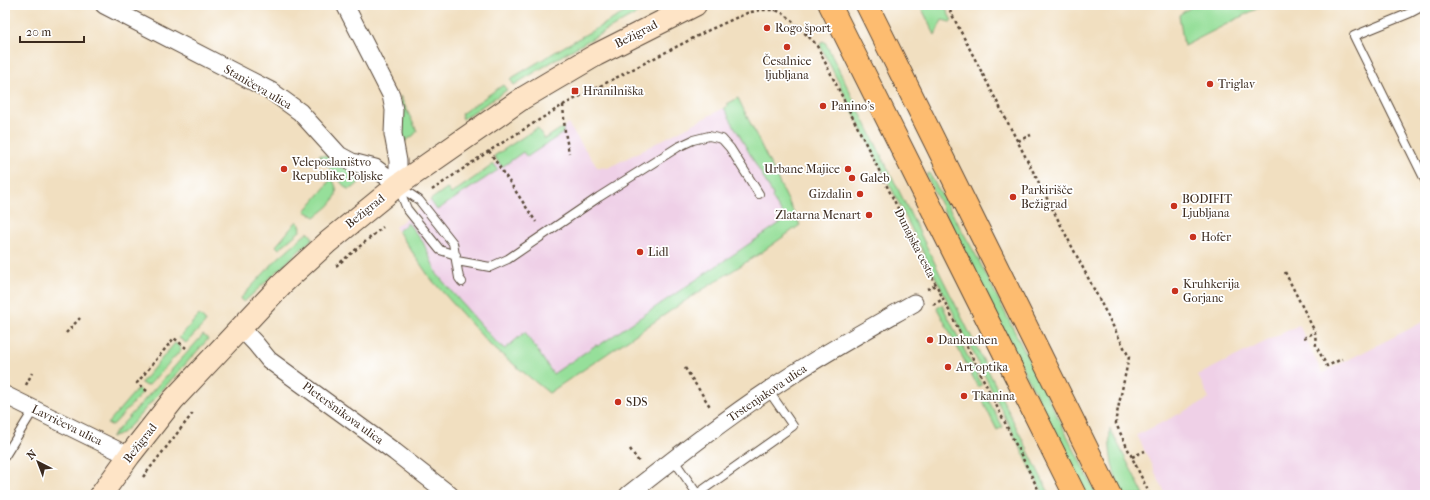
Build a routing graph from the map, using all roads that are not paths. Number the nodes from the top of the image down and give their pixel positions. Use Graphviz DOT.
graph roads {
  1 [pos="104,5"];
  2 [pos="345,5"];
  3 [pos="695,5"];
  4 [pos="830,5"];
  5 [pos="867,5"];
  6 [pos="1425,5"];
  7 [pos="1425,180"];
  8 [pos="398,185"];
  9 [pos="759,194"];
  10 [pos="456,258"];
  11 [pos="462,282"];
  12 [pos="923,300"];
  13 [pos="240,327"];
  14 [pos="768,390"];
  15 [pos="5,395"];
  16 [pos="34,409"];
  17 [pos="5,456"];
  18 [pos="129,456"];
  19 [pos="673,459"];
  20 [pos="698,494"];
  21 [pos="101,495"];
  22 [pos="450,495"];
  23 [pos="628,495"];
  24 [pos="1075,495"];
  25 [pos="1110,495"];
  1 -- 8 [label="street, Staničeva ulica"];
  2 -- 8 [label="street"];
  3 -- 8 [label="street, Bežigrad"];
  4 -- 24 [label="main road"];
  5 -- 25 [label="main road"];
  6 -- 7 [label="lane"];
  8 -- 10 [label="lane"];
  8 -- 10 [label="lane"];
  8 -- 13 [label="street, Bežigrad"];
  9 -- 10 [label="lane"];
  10 -- 11 [label="lane"];
  12 -- 14 [label="street, Trstenjakova ulica"];
  13 -- 18 [label="street, Bežigrad"];
  13 -- 22 [label="street, Pleteršnikova ulica"];
  14 -- 19 [label="street, Trstenjakova ulica"];
  14 -- 20 [label="lane"];
  15 -- 16 [label="street, Lavričeva ulica"];
  16 -- 17 [label="lane"];
  16 -- 18 [label="street, Lavričeva ulica"];
  18 -- 21 [label="street, Bežigrad"];
  19 -- 20 [label="lane"];
  19 -- 23 [label="street, Trstenjakova ulica"];
}
